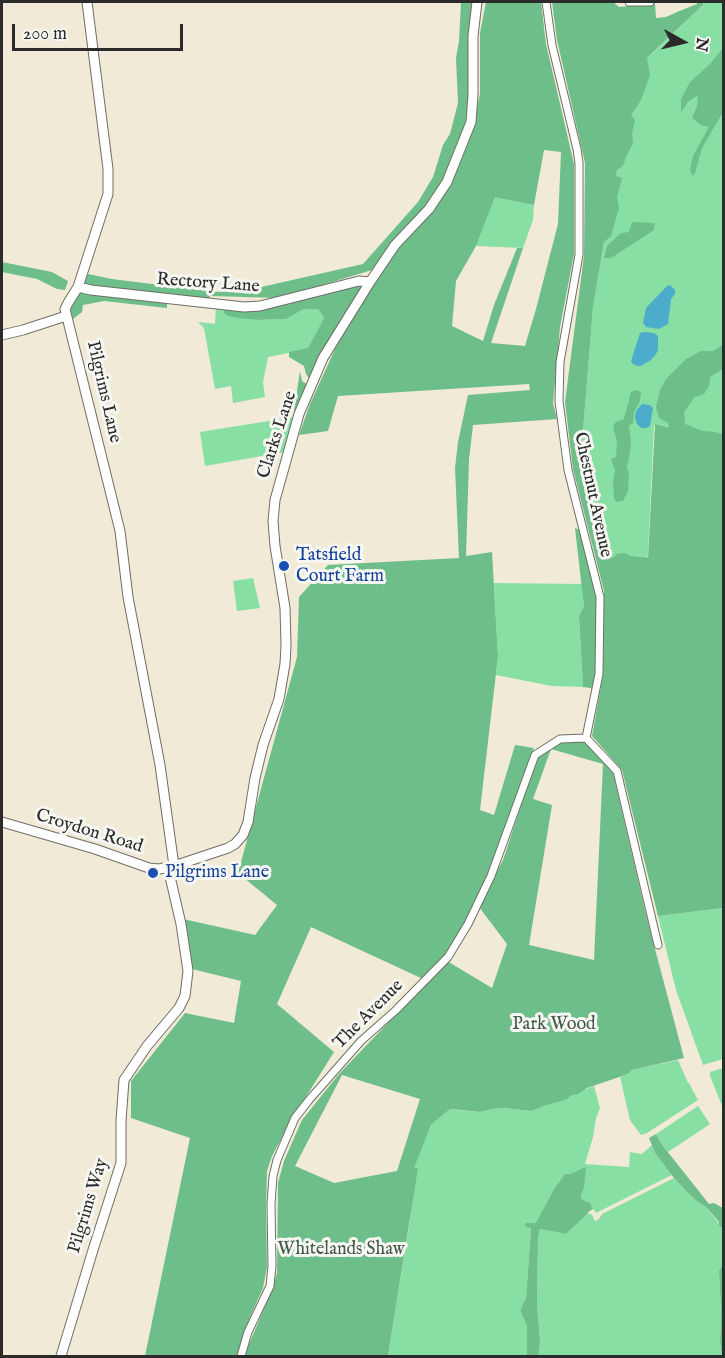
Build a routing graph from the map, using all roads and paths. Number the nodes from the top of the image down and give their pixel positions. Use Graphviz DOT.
graph roads {
  1 [pos="87,2"];
  2 [pos="477,2"];
  3 [pos="546,2"];
  4 [pos="628,2"];
  5 [pos="650,2"];
  6 [pos="370,282"];
  7 [pos="78,287"];
  8 [pos="66,316"];
  9 [pos="2,335"];
  10 [pos="586,738"];
  11 [pos="2,822"];
  12 [pos="171,867"];
  13 [pos="658,945"];
  14 [pos="61,1356"];
  15 [pos="241,1356"];
  1 -- 7 [label="street"];
  2 -- 6 [label="street, Clarks Lane"];
  3 -- 10 [label="street, Chestnut Avenue"];
  4 -- 5 [label="street"];
  6 -- 7 [label="street, Rectory Lane"];
  6 -- 12 [label="street, Clarks Lane"];
  7 -- 8 [label="street"];
  8 -- 9 [label="street"];
  8 -- 12 [label="street, Pilgrims Lane"];
  10 -- 13 [label="street"];
  10 -- 15 [label="street, The Avenue"];
  11 -- 12 [label="street, Croydon Road"];
  12 -- 14 [label="street, Pilgrims Way"];
}
